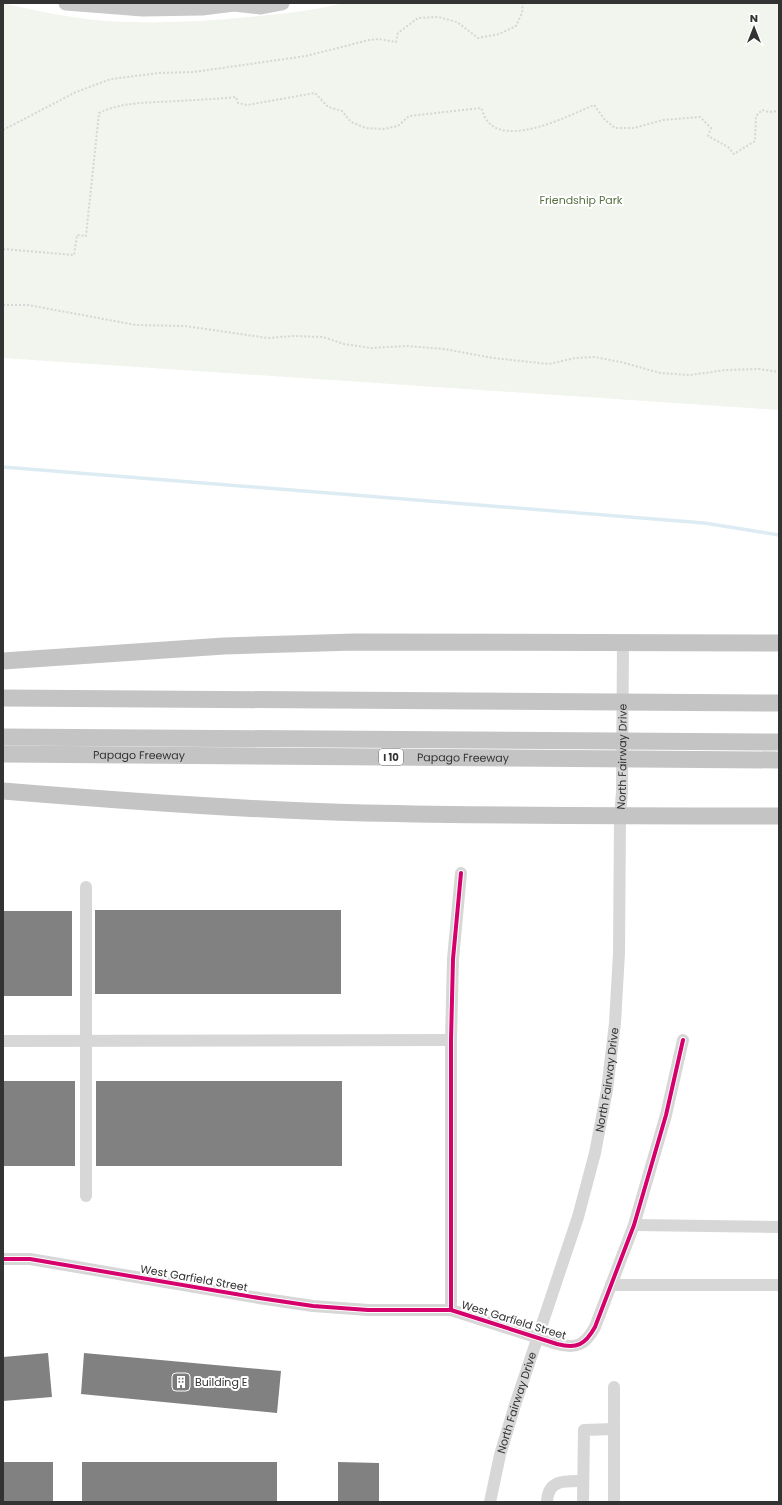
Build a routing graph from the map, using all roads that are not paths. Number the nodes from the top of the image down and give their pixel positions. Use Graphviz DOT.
graph roads {
  1 [pos="66,3"];
  2 [pos="235,3"];
  3 [pos="282,3"];
  4 [pos="622,642"];
  5 [pos="779,643"];
  6 [pos="3,661"];
  7 [pos="3,698"];
  8 [pos="779,704"];
  9 [pos="3,737"];
  10 [pos="779,742"];
  11 [pos="3,754"];
  12 [pos="779,760"];
  13 [pos="3,791"];
  14 [pos="620,816"];
  15 [pos="779,816"];
  16 [pos="460,873"];
  17 [pos="86,887"];
  18 [pos="451,1040"];
  19 [pos="683,1040"];
  20 [pos="3,1041"];
  21 [pos="86,1041"];
  22 [pos="86,1196"];
  23 [pos="634,1225"];
  24 [pos="779,1227"];
  25 [pos="3,1259"];
  26 [pos="611,1285"];
  27 [pos="779,1285"];
  28 [pos="452,1310"];
  29 [pos="538,1337"];
  30 [pos="614,1387"];
  31 [pos="614,1429"];
  32 [pos="583,1481"];
  33 [pos="490,1502"];
  34 [pos="546,1502"];
  35 [pos="583,1502"];
  36 [pos="614,1502"];
  1 -- 2 [label="main road"];
  2 -- 3 [label="main road"];
  4 -- 5 [label="highway"];
  4 -- 6 [label="highway"];
  4 -- 14 [label="street, North Fairway Drive"];
  7 -- 8 [label="highway"];
  9 -- 10 [label="highway"];
  11 -- 12 [label="highway, Papago Freeway / I 10"];
  13 -- 14 [label="highway"];
  14 -- 15 [label="highway"];
  14 -- 29 [label="street, North Fairway Drive"];
  16 -- 18 [label="street"];
  17 -- 21 [label="street"];
  18 -- 21 [label="street"];
  18 -- 28 [label="street"];
  19 -- 23 [label="street, West Garfield Street"];
  20 -- 21 [label="street"];
  21 -- 22 [label="street"];
  23 -- 24 [label="street"];
  23 -- 26 [label="street, West Garfield Street"];
  25 -- 28 [label="street, West Garfield Street"];
  26 -- 27 [label="street"];
  26 -- 29 [label="street, West Garfield Street"];
  28 -- 29 [label="street, West Garfield Street"];
  29 -- 33 [label="street, North Fairway Drive"];
  30 -- 31 [label="street"];
  31 -- 32 [label="street"];
  31 -- 36 [label="street"];
  32 -- 34 [label="street"];
  32 -- 35 [label="street"];
}
